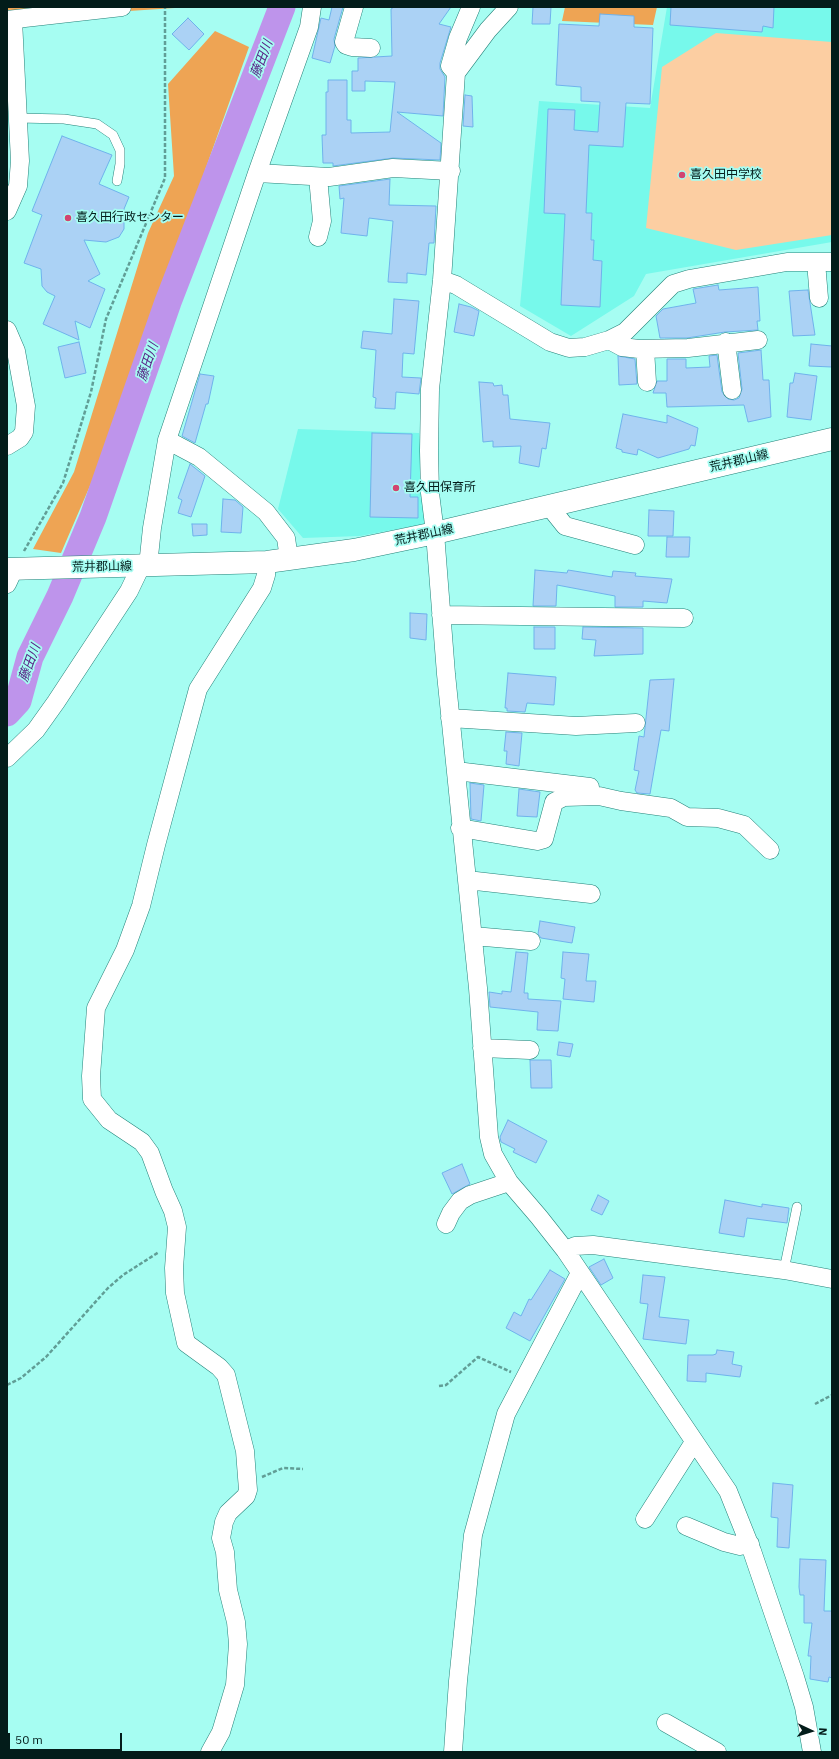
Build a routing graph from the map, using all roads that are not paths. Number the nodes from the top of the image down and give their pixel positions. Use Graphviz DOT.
graph roads {
  1 [pos="122,7"];
  2 [pos="312,7"];
  3 [pos="354,7"];
  4 [pos="471,7"];
  5 [pos="509,7"];
  6 [pos="10,20"];
  7 [pos="371,48"];
  8 [pos="456,73"];
  9 [pos="18,118"];
  10 [pos="451,170"];
  11 [pos="257,173"];
  12 [pos="318,177"];
  13 [pos="117,181"];
  14 [pos="7,210"];
  15 [pos="318,237"];
  16 [pos="824,262"];
  17 [pos="442,280"];
  18 [pos="819,298"];
  19 [pos="7,330"];
  20 [pos="609,340"];
  21 [pos="758,340"];
  22 [pos="726,342"];
  23 [pos="645,349"];
  24 [pos="647,382"];
  25 [pos="732,390"];
  26 [pos="832,439"];
  27 [pos="167,440"];
  28 [pos="7,446"];
  29 [pos="549,506"];
  30 [pos="435,533"];
  31 [pos="635,545"];
  32 [pos="289,559"];
  33 [pos="267,562"];
  34 [pos="138,566"];
  35 [pos="15,572"];
  36 [pos="441,615"];
  37 [pos="684,618"];
  38 [pos="450,718"];
  39 [pos="636,723"];
  40 [pos="7,758"];
  41 [pos="456,771"];
  42 [pos="604,788"];
  43 [pos="460,828"];
  44 [pos="770,850"];
  45 [pos="467,880"];
  46 [pos="591,894"];
  47 [pos="472,936"];
  48 [pos="531,941"];
  49 [pos="482,1048"];
  50 [pos="530,1050"];
  51 [pos="509,1182"];
  52 [pos="797,1207"];
  53 [pos="446,1224"];
  54 [pos="564,1250"];
  55 [pos="784,1270"];
  56 [pos="580,1273"];
  57 [pos="832,1279"];
  58 [pos="694,1442"];
  59 [pos="646,1519"];
  60 [pos="686,1526"];
  61 [pos="750,1544"];
  62 [pos="666,1723"];
  63 [pos="210,1752"];
  64 [pos="453,1752"];
  65 [pos="717,1752"];
  66 [pos="812,1752"];
  1 -- 6 [label="street"];
  2 -- 11 [label="street"];
  3 -- 7 [label="street"];
  4 -- 8 [label="street"];
  5 -- 8 [label="street"];
  6 -- 9 [label="street"];
  8 -- 10 [label="street"];
  9 -- 13 [label="lane"];
  9 -- 14 [label="street"];
  10 -- 12 [label="street"];
  10 -- 17 [label="street"];
  11 -- 12 [label="street"];
  11 -- 27 [label="street"];
  12 -- 15 [label="street"];
  16 -- 18 [label="street"];
  16 -- 20 [label="street"];
  17 -- 20 [label="street"];
  17 -- 30 [label="street"];
  19 -- 28 [label="street"];
  20 -- 23 [label="street"];
  21 -- 22 [label="street"];
  22 -- 23 [label="street"];
  22 -- 25 [label="street"];
  23 -- 24 [label="street"];
  26 -- 29 [label="main road, 荒井郡山線"];
  27 -- 32 [label="street"];
  27 -- 34 [label="street"];
  29 -- 30 [label="main road, 荒井郡山線"];
  29 -- 31 [label="street"];
  30 -- 32 [label="main road, 荒井郡山線"];
  30 -- 36 [label="street"];
  32 -- 33 [label="main road, 荒井郡山線"];
  33 -- 34 [label="main road, 荒井郡山線"];
  33 -- 63 [label="street"];
  34 -- 35 [label="main road, 荒井郡山線"];
  34 -- 40 [label="street"];
  36 -- 37 [label="street"];
  36 -- 38 [label="street"];
  38 -- 39 [label="street"];
  38 -- 41 [label="street"];
  41 -- 42 [label="street"];
  41 -- 43 [label="street"];
  43 -- 44 [label="street"];
  43 -- 45 [label="street"];
  45 -- 46 [label="street"];
  45 -- 47 [label="street"];
  47 -- 48 [label="street"];
  47 -- 49 [label="street"];
  49 -- 50 [label="street"];
  49 -- 51 [label="street"];
  51 -- 53 [label="street"];
  51 -- 54 [label="street"];
  52 -- 55 [label="lane"];
  54 -- 55 [label="street"];
  54 -- 56 [label="street"];
  55 -- 57 [label="street"];
  56 -- 58 [label="street"];
  56 -- 64 [label="street"];
  58 -- 59 [label="street"];
  58 -- 61 [label="street"];
  60 -- 61 [label="street"];
  61 -- 66 [label="street"];
  62 -- 65 [label="street"];
}
